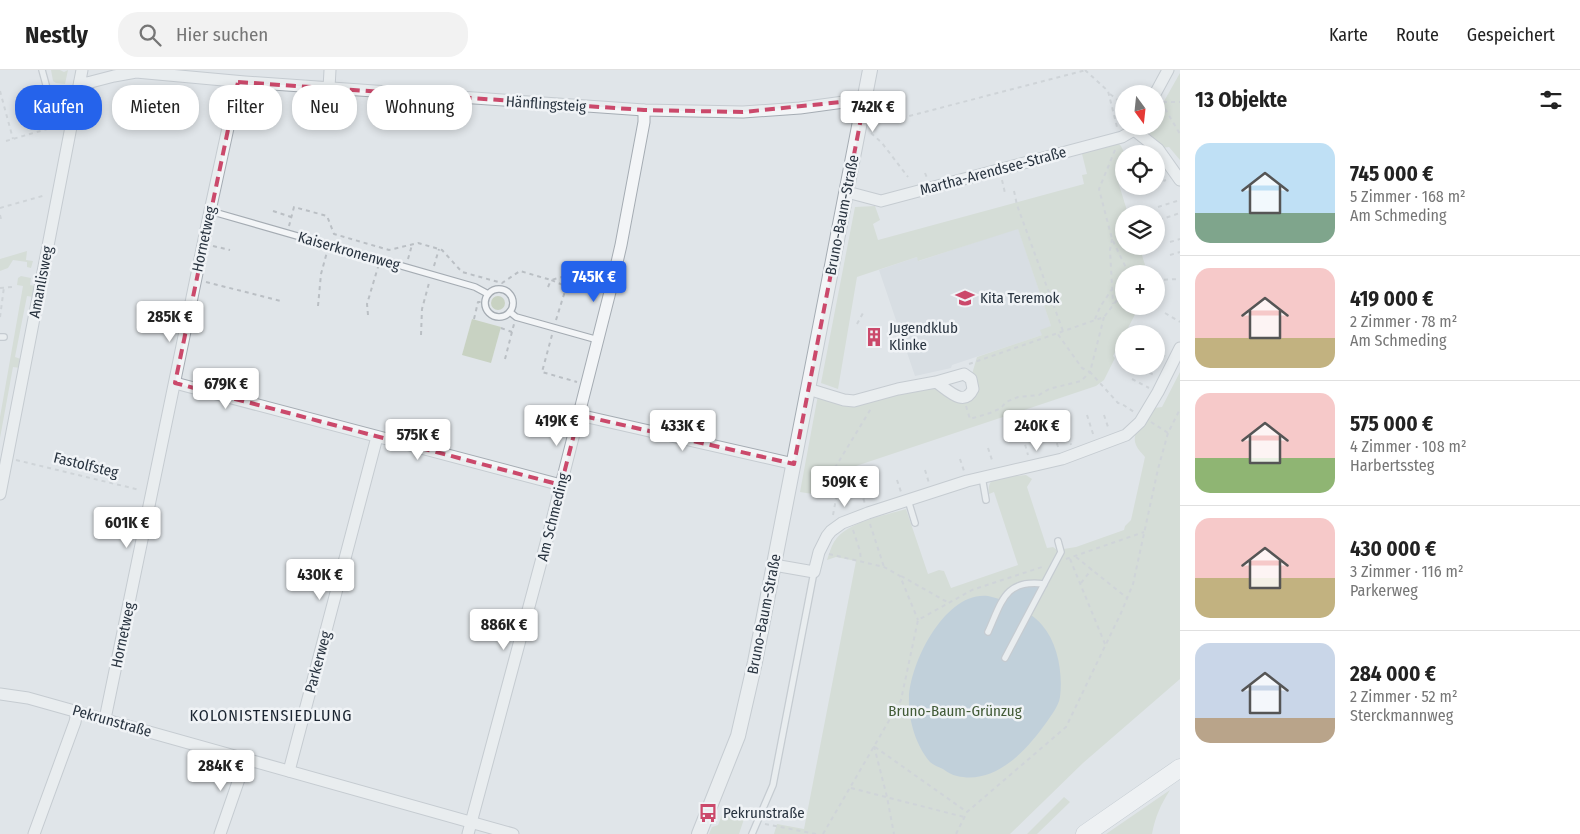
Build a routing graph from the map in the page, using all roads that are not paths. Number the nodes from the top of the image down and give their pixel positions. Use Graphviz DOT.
graph roads {
  1 [pos="42,70"];
  2 [pos="82,70"];
  3 [pos="330,70"];
  4 [pos="870,70"];
  5 [pos="1168,70"];
  6 [pos="80,82"];
  7 [pos="238,82"];
  8 [pos="46,85"];
  9 [pos="79,85"];
  10 [pos="329,85"];
  11 [pos="1160,85"];
  12 [pos="292,86"];
  13 [pos="357,90"];
  14 [pos="864,103"];
  15 [pos="644,110"];
  16 [pos="70,130"];
  17 [pos="1125,135"];
  18 [pos="1143,135"];
  19 [pos="1180,180"];
  20 [pos="846,192"];
  21 [pos="210,211"];
  22 [pos="488,294"];
  23 [pos="510,312"];
  24 [pos="598,340"];
  25 [pos="1180,348"];
  26 [pos="936,382"];
  27 [pos="175,383"];
  28 [pos="808,389"];
  29 [pos="579,415"];
  30 [pos="377,437"];
  31 [pos="6,464"];
  32 [pos="794,464"];
  33 [pos="982,477"];
  34 [pos="561,485"];
  35 [pos="0,494"];
  36 [pos="908,500"];
  37 [pos="986,500"];
  38 [pos="915,522"];
  39 [pos="1058,541"];
  40 [pos="774,565"];
  41 [pos="814,572"];
  42 [pos="1044,584"];
  43 [pos="988,632"];
  44 [pos="1005,658"];
  45 [pos="0,694"];
  46 [pos="77,712"];
  47 [pos="105,719"];
  48 [pos="246,759"];
  49 [pos="1180,768"];
  50 [pos="289,771"];
  51 [pos="472,823"];
  52 [pos="34,834"];
  53 [pos="220,834"];
  54 [pos="468,834"];
  55 [pos="513,834"];
  56 [pos="699,834"];
  57 [pos="752,834"];
  58 [pos="1085,834"];
  1 -- 8 [label="lane"];
  2 -- 6 [label="street, Amanlisweg"];
  3 -- 10 [label="street"];
  4 -- 14 [label="street, Bruno-Baum-Straße"];
  5 -- 11 [label="street"];
  6 -- 7 [label="street, Hänflingsteig"];
  6 -- 9 [label="street, Amanlisweg"];
  7 -- 12 [label="street, Hänflingsteig"];
  7 -- 21 [label="street, Hornetweg"];
  13 -- 15 [label="street, Hänflingsteig"];
  14 -- 15 [label="street, Hänflingsteig"];
  14 -- 20 [label="street, Bruno-Baum-Straße"];
  15 -- 24 [label="street, Am Schmeding"];
  16 -- 31 [label="street, Amanlisweg"];
  17 -- 20 [label="street, Martha-Arendsee-Straße"];
  18 -- 19 [label="street"];
  20 -- 28 [label="street, Bruno-Baum-Straße"];
  21 -- 22 [label="lane, Kaiserkronenweg"];
  21 -- 27 [label="street, Hornetweg"];
  22 -- 23 [label="lane"];
  22 -- 23 [label="lane, Kaiserkronenweg"];
  23 -- 24 [label="lane"];
  24 -- 29 [label="street, Am Schmeding"];
  25 -- 33 [label="street"];
  26 -- 26 [label="street"];
  26 -- 28 [label="street"];
  27 -- 30 [label="street"];
  27 -- 47 [label="street, Hornetweg"];
  28 -- 32 [label="street, Bruno-Baum-Straße"];
  29 -- 32 [label="street"];
  29 -- 34 [label="street, Am Schmeding"];
  30 -- 34 [label="street"];
  30 -- 50 [label="street, Parkerweg"];
  31 -- 35 [label="street, Amanlisweg"];
  32 -- 40 [label="street, Bruno-Baum-Straße"];
  33 -- 36 [label="street"];
  33 -- 37 [label="lane"];
  34 -- 51 [label="street, Am Schmeding"];
  36 -- 38 [label="lane"];
  36 -- 41 [label="street"];
  39 -- 42 [label="lane"];
  40 -- 41 [label="street"];
  40 -- 56 [label="street, Bruno-Baum-Straße"];
  41 -- 57 [label="lane"];
  42 -- 43 [label="lane"];
  42 -- 44 [label="lane"];
  45 -- 46 [label="street, Pekrunstraße"];
  46 -- 47 [label="street, Pekrunstraße"];
  46 -- 52 [label="street"];
  47 -- 48 [label="street, Pekrunstraße"];
  48 -- 50 [label="street, Pekrunstraße"];
  48 -- 53 [label="street"];
  49 -- 58 [label="main road"];
  50 -- 51 [label="street, Pekrunstraße"];
  51 -- 54 [label="street, Am Schmeding"];
  51 -- 55 [label="street, Pekrunstraße"];
}
